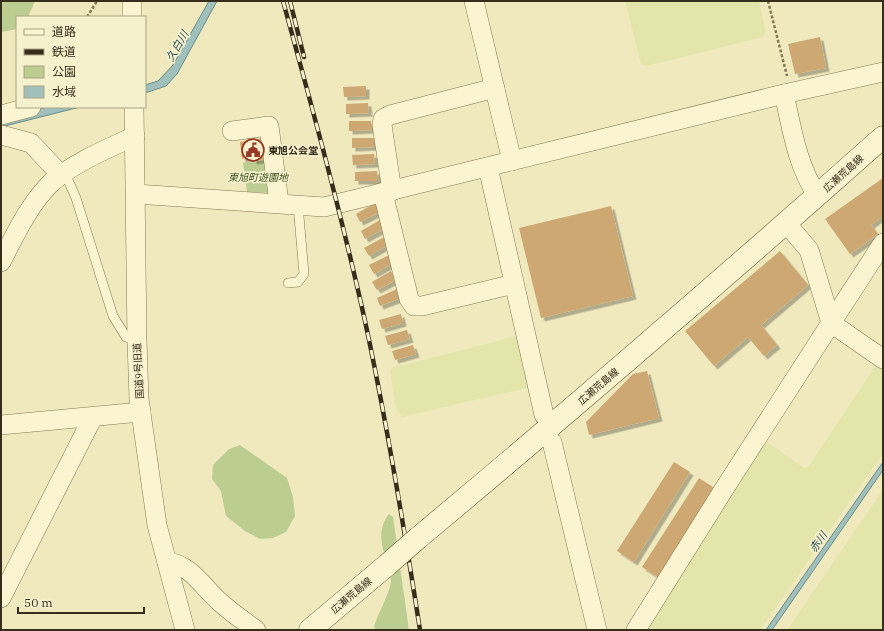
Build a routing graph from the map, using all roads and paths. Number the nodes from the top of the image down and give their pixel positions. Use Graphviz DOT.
graph roads {
  1 [pos="96,1"];
  2 [pos="132,1"];
  3 [pos="474,1"];
  4 [pos="768,1"];
  5 [pos="88,16"];
  6 [pos="132,16"];
  7 [pos="883,72"];
  8 [pos="495,88"];
  9 [pos="788,93"];
  10 [pos="28,108"];
  11 [pos="134,108"];
  12 [pos="1,115"];
  13 [pos="232,131"];
  14 [pos="1,135"];
  15 [pos="134,136"];
  16 [pos="883,137"];
  17 [pos="883,148"];
  18 [pos="862,156"];
  19 [pos="512,161"];
  20 [pos="488,167"];
  21 [pos="61,175"];
  22 [pos="388,192"];
  23 [pos="136,194"];
  24 [pos="817,196"];
  25 [pos="279,202"];
  26 [pos="298,205"];
  27 [pos="786,223"];
  28 [pos="883,243"];
  29 [pos="1,262"];
  30 [pos="288,283"];
  31 [pos="514,284"];
  32 [pos="831,323"];
  33 [pos="137,341"];
  34 [pos="883,360"];
  35 [pos="141,412"];
  36 [pos="544,415"];
  37 [pos="93,417"];
  38 [pos="1,425"];
  39 [pos="552,442"];
  40 [pos="167,562"];
  41 [pos="1,598"];
  42 [pos="185,630"];
  43 [pos="256,630"];
  44 [pos="310,630"];
  45 [pos="597,630"];
  46 [pos="636,630"];
  1 -- 5 [label="path"];
  2 -- 6 [label="street"];
  3 -- 8 [label="street"];
  4 -- 9 [label="path"];
  7 -- 9 [label="street"];
  8 -- 19 [label="street"];
  8 -- 22 [label="street"];
  9 -- 19 [label="street"];
  9 -- 24 [label="street"];
  10 -- 12 [label="street"];
  11 -- 15 [label="street, 国道9号旧道"];
  13 -- 25 [label="street"];
  14 -- 21 [label="street"];
  15 -- 21 [label="street"];
  15 -- 23 [label="street, 国道9号旧道"];
  16 -- 18 [label="main road, 広瀬荒島線"];
  17 -- 18 [label="street"];
  18 -- 24 [label="main road, 広瀬荒島線"];
  19 -- 20 [label="street"];
  20 -- 22 [label="street"];
  20 -- 31 [label="street"];
  21 -- 29 [label="street"];
  21 -- 33 [label="lane"];
  22 -- 26 [label="street"];
  22 -- 31 [label="street"];
  23 -- 25 [label="street"];
  23 -- 33 [label="street, 国道9号旧道"];
  24 -- 27 [label="main road, 広瀬荒島線"];
  25 -- 26 [label="street"];
  26 -- 30 [label="lane"];
  27 -- 32 [label="street"];
  27 -- 44 [label="main road, 広瀬荒島線, bridge"];
  28 -- 32 [label="street"];
  31 -- 36 [label="street"];
  32 -- 34 [label="street"];
  32 -- 46 [label="street"];
  33 -- 35 [label="street, 国道9号旧道"];
  35 -- 37 [label="street"];
  35 -- 40 [label="street, 国道9号旧道"];
  37 -- 38 [label="street"];
  37 -- 41 [label="street"];
  39 -- 45 [label="street"];
  40 -- 42 [label="street, 国道9号旧道"];
  40 -- 43 [label="street"];
}
